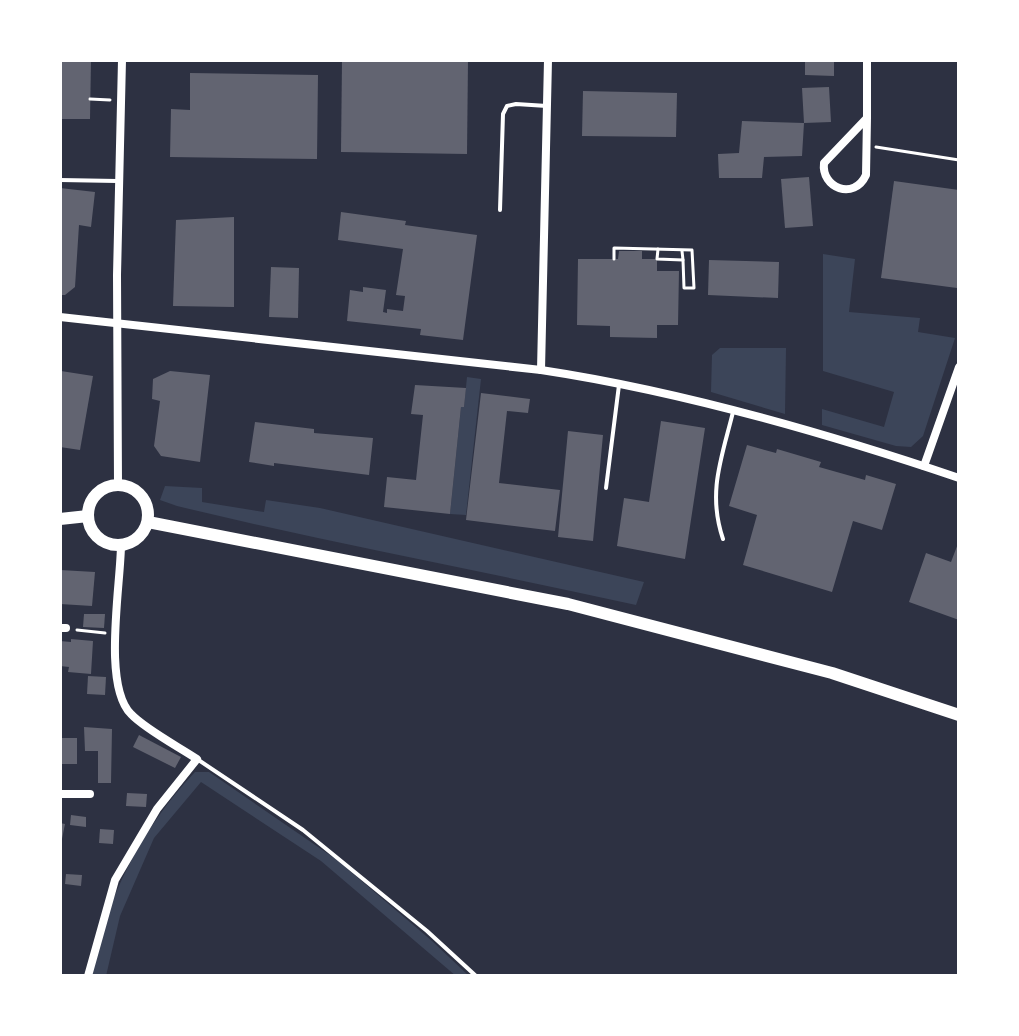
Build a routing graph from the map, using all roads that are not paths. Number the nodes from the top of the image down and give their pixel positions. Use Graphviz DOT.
graph roads {
  1 [pos="122,60"];
  2 [pos="548,60"];
  3 [pos="867,60"];
  4 [pos="547,106"];
  5 [pos="867,118"];
  6 [pos="60,180"];
  7 [pos="120,181"];
  8 [pos="500,210"];
  9 [pos="60,317"];
  10 [pos="117,323"];
  11 [pos="959,367"];
  12 [pos="541,370"];
  13 [pos="620,383"];
  14 [pos="733,412"];
  15 [pos="924,466"];
  16 [pos="959,478"];
  17 [pos="118,484"];
  18 [pos="606,488"];
  19 [pos="88,516"];
  20 [pos="60,519"];
  21 [pos="148,522"];
  22 [pos="723,539"];
  23 [pos="121,544"];
  24 [pos="959,715"];
  25 [pos="197,759"];
  26 [pos="60,794"];
  27 [pos="90,794"];
  28 [pos="88,976"];
  29 [pos="476,976"];
  1 -- 7 [label="street"];
  2 -- 4 [label="street"];
  3 -- 5 [label="street"];
  4 -- 8 [label="lane"];
  4 -- 12 [label="street"];
  5 -- 5 [label="street"];
  6 -- 7 [label="lane"];
  7 -- 10 [label="street"];
  9 -- 10 [label="street"];
  10 -- 12 [label="street"];
  10 -- 17 [label="street"];
  11 -- 15 [label="street"];
  12 -- 13 [label="street"];
  13 -- 14 [label="street"];
  13 -- 18 [label="lane"];
  14 -- 15 [label="street"];
  14 -- 22 [label="lane"];
  15 -- 16 [label="street"];
  17 -- 19 [label="main road"];
  17 -- 21 [label="main road"];
  19 -- 20 [label="main road"];
  19 -- 23 [label="main road"];
  21 -- 23 [label="main road"];
  21 -- 24 [label="main road"];
  23 -- 25 [label="street"];
  25 -- 28 [label="street"];
  25 -- 29 [label="lane"];
  26 -- 27 [label="street"];
}
